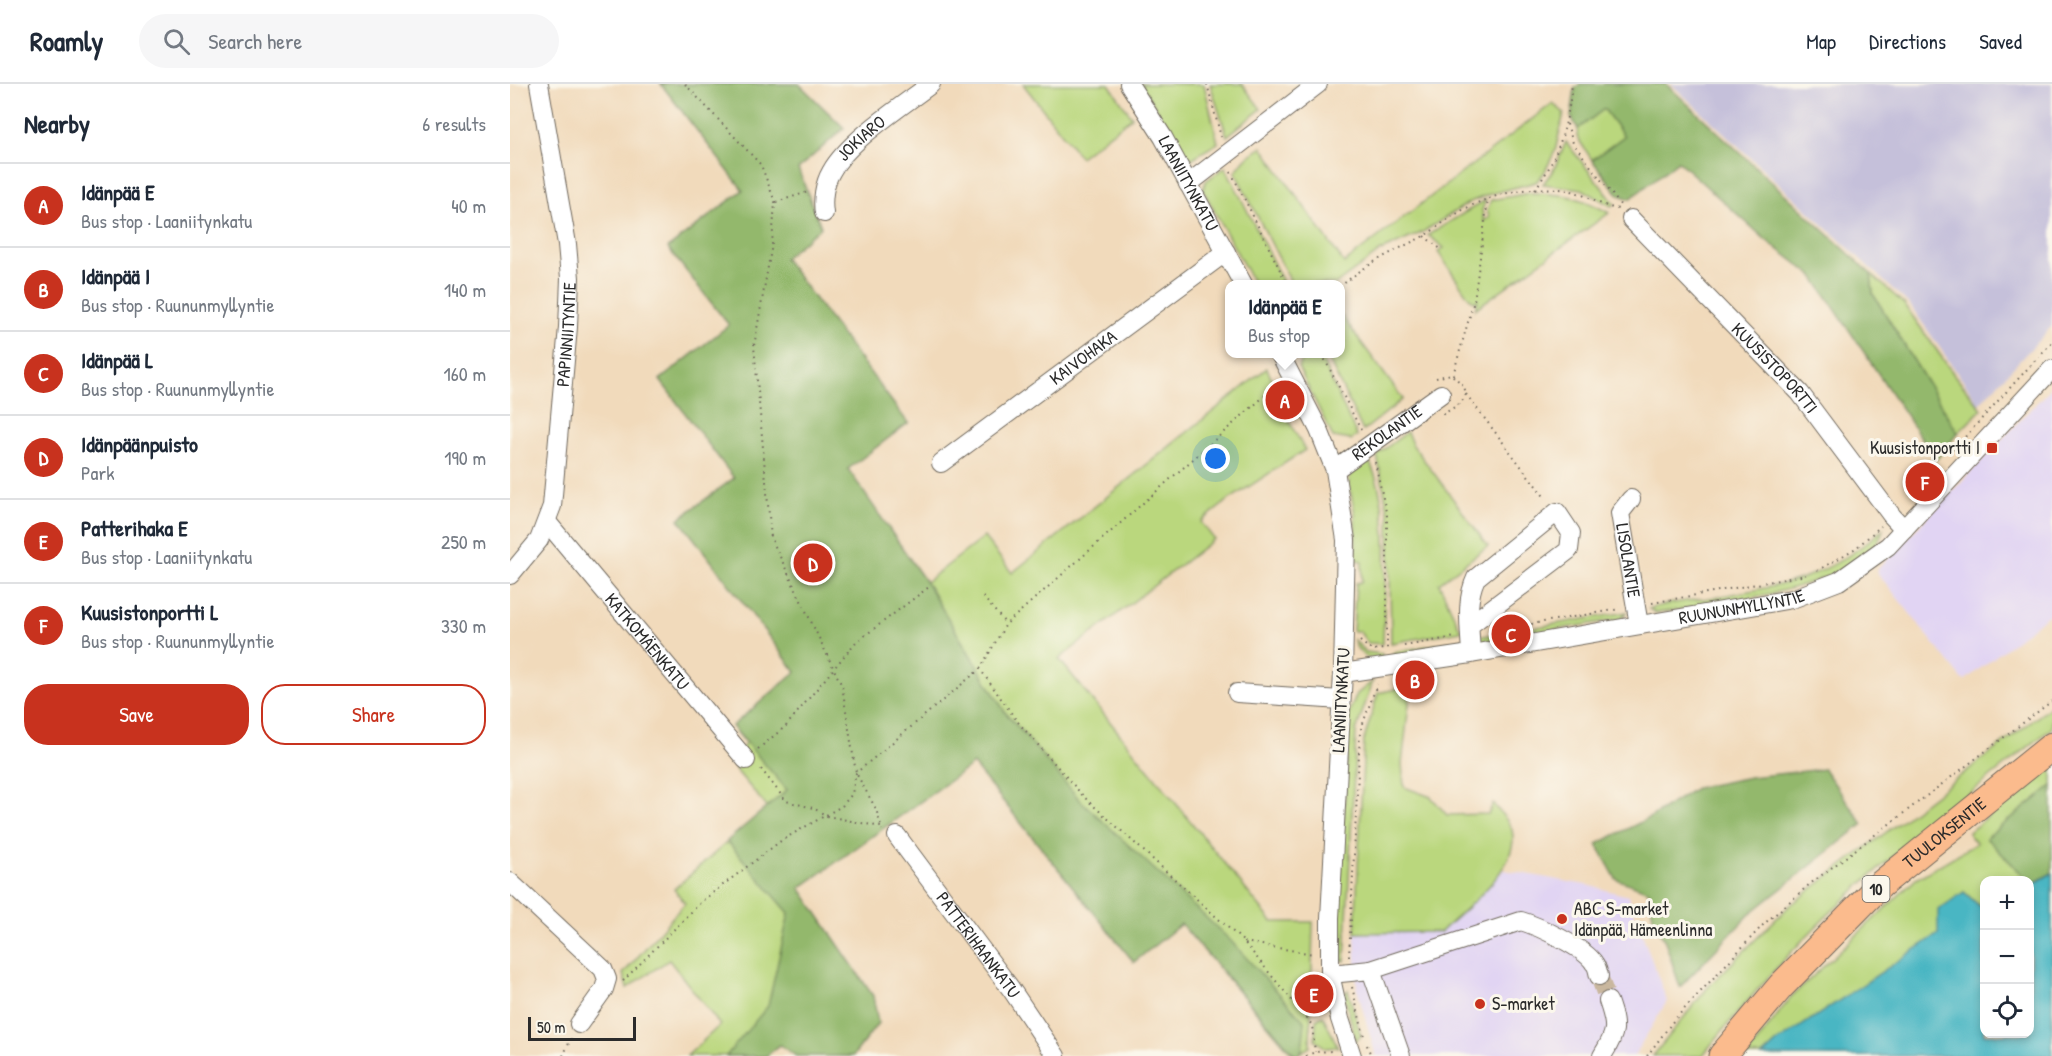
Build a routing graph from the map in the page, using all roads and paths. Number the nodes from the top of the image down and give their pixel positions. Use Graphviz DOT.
graph roads {
  1 [pos="539,84"];
  2 [pos="685,84"];
  3 [pos="931,84"];
  4 [pos="1129,84"];
  5 [pos="1207,84"];
  6 [pos="1318,84"];
  7 [pos="1572,84"];
  8 [pos="1567,124"];
  9 [pos="1226,156"];
  10 [pos="1188,183"];
  11 [pos="825,189"];
  12 [pos="1535,189"];
  13 [pos="1488,198"];
  14 [pos="775,202"];
  15 [pos="824,213"];
  16 [pos="1630,219"];
  17 [pos="1424,236"];
  18 [pos="1442,250"];
  19 [pos="1226,252"];
  20 [pos="1240,280"];
  21 [pos="1284,280"];
  22 [pos="1345,284"];
  23 [pos="2052,342"];
  24 [pos="1282,358"];
  25 [pos="1324,358"];
  26 [pos="2052,369"];
  27 [pos="1453,375"];
  28 [pos="1277,385"];
  29 [pos="1441,394"];
  30 [pos="1466,394"];
  31 [pos="1368,444"];
  32 [pos="1950,454"];
  33 [pos="941,463"];
  34 [pos="1335,470"];
  35 [pos="1631,499"];
  36 [pos="1557,512"];
  37 [pos="548,522"];
  38 [pos="1898,523"];
  39 [pos="510,575"];
  40 [pos="929,587"];
  41 [pos="983,597"];
  42 [pos="1636,606"];
  43 [pos="1006,624"];
  44 [pos="1639,626"];
  45 [pos="1470,630"];
  46 [pos="1344,636"];
  47 [pos="1387,649"];
  48 [pos="1471,654"];
  49 [pos="834,667"];
  50 [pos="1383,668"];
  51 [pos="980,669"];
  52 [pos="1343,673"];
  53 [pos="1237,693"];
  54 [pos="1341,700"];
  55 [pos="2052,701"];
  56 [pos="2052,746"];
  57 [pos="746,759"];
  58 [pos="856,773"];
  59 [pos="827,816"];
  60 [pos="881,826"];
  61 [pos="897,836"];
  62 [pos="510,882"];
  63 [pos="1244,942"];
  64 [pos="1316,954"];
  65 [pos="1371,970"];
  66 [pos="1349,972"];
  67 [pos="1330,974"];
  68 [pos="1599,976"];
  69 [pos="607,979"];
  70 [pos="1608,1001"];
  71 [pos="579,1024"];
  72 [pos="1316,1052"];
  73 [pos="563,1056"];
  74 [pos="1056,1056"];
  75 [pos="1352,1056"];
  76 [pos="1371,1056"];
  77 [pos="1401,1056"];
  78 [pos="1602,1056"];
  79 [pos="1647,1056"];
  80 [pos="1722,1056"];
  1 -- 37 [label="street, PAPINNIITYNTIE"];
  2 -- 14 [label="path"];
  3 -- 11 [label="street, JOKIARO"];
  4 -- 10 [label="street, LAANIITYNKATU"];
  5 -- 9 [label="path"];
  6 -- 9 [label="street"];
  7 -- 8 [label="path"];
  8 -- 12 [label="path"];
  8 -- 12 [label="path"];
  9 -- 10 [label="street"];
  9 -- 21 [label="path"];
  10 -- 19 [label="street, LAANIITYNKATU"];
  11 -- 14 [label="path"];
  11 -- 15 [label="street, JOKIARO"];
  12 -- 13 [label="path"];
  13 -- 17 [label="path"];
  13 -- 27 [label="path"];
  14 -- 49 [label="path"];
  16 -- 38 [label="street, KUUSISTOPORTTI"];
  17 -- 18 [label="path"];
  17 -- 22 [label="path"];
  19 -- 20 [label="street, LAANIITYNKATU"];
  19 -- 33 [label="street, KAIVOHAKA"];
  23 -- 32 [label="path"];
  24 -- 34 [label="street, LAANIITYNKATU"];
  25 -- 31 [label="path"];
  26 -- 38 [label="street, RUUNUNMYLLYNTIE"];
  28 -- 43 [label="path"];
  29 -- 31 [label="street, REKOLANTIE"];
  30 -- 36 [label="path"];
  31 -- 34 [label="street, REKOLANTIE"];
  31 -- 47 [label="path"];
  34 -- 46 [label="street, LAANIITYNKATU"];
  35 -- 42 [label="street, LISOLANTIE"];
  36 -- 45 [label="street"];
  36 -- 45 [label="street"];
  37 -- 39 [label="street, PAPINNIITYNTIE"];
  37 -- 57 [label="street, KATKOMÄENKATU"];
  38 -- 42 [label="path"];
  38 -- 44 [label="street, RUUNUNMYLLYNTIE"];
  40 -- 49 [label="path"];
  41 -- 43 [label="path"];
  42 -- 44 [label="street, LISOLANTIE"];
  42 -- 45 [label="path"];
  43 -- 51 [label="path"];
  44 -- 48 [label="street, RUUNUNMYLLYNTIE"];
  45 -- 47 [label="path"];
  45 -- 48 [label="street"];
  46 -- 47 [label="path"];
  46 -- 52 [label="street, LAANIITYNKATU"];
  47 -- 50 [label="path"];
  48 -- 50 [label="street, RUUNUNMYLLYNTIE"];
  49 -- 57 [label="path"];
  49 -- 58 [label="path"];
  50 -- 52 [label="street, RUUNUNMYLLYNTIE"];
  50 -- 66 [label="path"];
  51 -- 58 [label="path"];
  51 -- 63 [label="path"];
  52 -- 54 [label="street, LAANIITYNKATU"];
  53 -- 54 [label="street"];
  54 -- 67 [label="street, LAANIITYNKATU"];
  55 -- 79 [label="path"];
  56 -- 80 [label="highway, TUULOKSENTIE / 10"];
  57 -- 59 [label="path"];
  58 -- 59 [label="path"];
  58 -- 60 [label="path"];
  59 -- 60 [label="path"];
  59 -- 69 [label="path"];
  60 -- 61 [label="path"];
  61 -- 74 [label="street, PATTERIHAANKATU"];
  62 -- 69 [label="street"];
  63 -- 64 [label="path"];
  63 -- 72 [label="path"];
  65 -- 66 [label="street"];
  65 -- 68 [label="street"];
  65 -- 77 [label="street"];
  66 -- 67 [label="street"];
  66 -- 76 [label="path"];
  67 -- 75 [label="street, LAANIITYNKATU"];
  69 -- 71 [label="street"];
  70 -- 78 [label="street"];
  71 -- 73 [label="path"];
}
